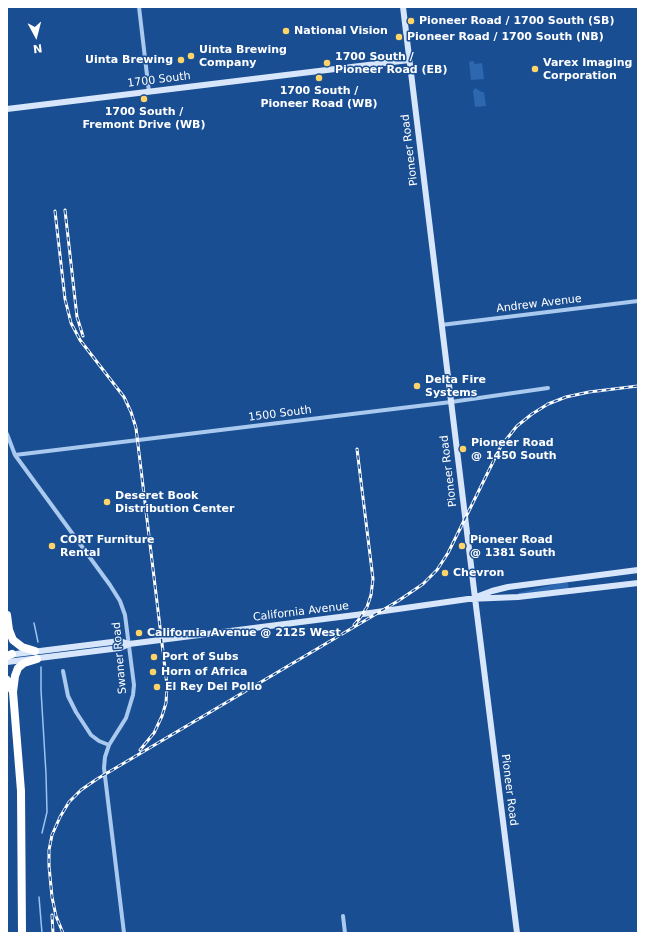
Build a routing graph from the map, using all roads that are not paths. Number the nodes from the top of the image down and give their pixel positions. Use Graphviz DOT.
graph roads {
  1 [pos="139,7"];
  2 [pos="404,7"];
  3 [pos="409,60"];
  4 [pos="149,92"];
  5 [pos="7,109"];
  6 [pos="638,300"];
  7 [pos="441,325"];
  8 [pos="548,388"];
  9 [pos="451,402"];
  10 [pos="7,434"];
  11 [pos="15,455"];
  12 [pos="638,570"];
  13 [pos="627,572"];
  14 [pos="580,578"];
  15 [pos="638,583"];
  16 [pos="629,584"];
  17 [pos="581,590"];
  18 [pos="475,598"];
  19 [pos="7,615"];
  20 [pos="7,624"];
  21 [pos="129,644"];
  22 [pos="9,655"];
  23 [pos="36,655"];
  24 [pos="7,662"];
  25 [pos="63,671"];
  26 [pos="7,680"];
  27 [pos="13,692"];
  28 [pos="109,745"];
  29 [pos="343,916"];
  30 [pos="22,933"];
  31 [pos="124,933"];
  32 [pos="345,933"];
  33 [pos="517,933"];
  1 -- 4 [label="street"];
  2 -- 3 [label="main road, Pioneer Road"];
  3 -- 4 [label="main road, 1700 South"];
  3 -- 7 [label="main road, Pioneer Road"];
  4 -- 5 [label="main road, 1700 South"];
  6 -- 7 [label="street, Andrew Avenue"];
  7 -- 9 [label="main road, Pioneer Road"];
  8 -- 9 [label="street, 1500 South"];
  9 -- 11 [label="street, 1500 South"];
  9 -- 18 [label="main road, Pioneer Road"];
  10 -- 11 [label="street, Swaner Road"];
  11 -- 21 [label="street, Swaner Road"];
  12 -- 13 [label="main road, California Avenue"];
  13 -- 14 [label="main road, California Avenue"];
  13 -- 16 [label="main road"];
  14 -- 17 [label="main road"];
  14 -- 18 [label="main road, California Avenue"];
  15 -- 16 [label="main road, California Avenue"];
  16 -- 17 [label="main road, California Avenue"];
  17 -- 18 [label="main road, California Avenue"];
  18 -- 21 [label="main road, California Avenue"];
  18 -- 33 [label="main road, Pioneer Road"];
  19 -- 20 [label="highway"];
  20 -- 23 [label="highway"];
  21 -- 23 [label="main road, California Avenue"];
  21 -- 28 [label="street, Swaner Road"];
  22 -- 23 [label="main road, California Avenue"];
  23 -- 24 [label="main road, California Avenue"];
  23 -- 27 [label="highway"];
  25 -- 28 [label="street"];
  26 -- 27 [label="highway"];
  27 -- 30 [label="highway"];
  28 -- 31 [label="street, Swaner Road"];
  29 -- 32 [label="street"];
}
